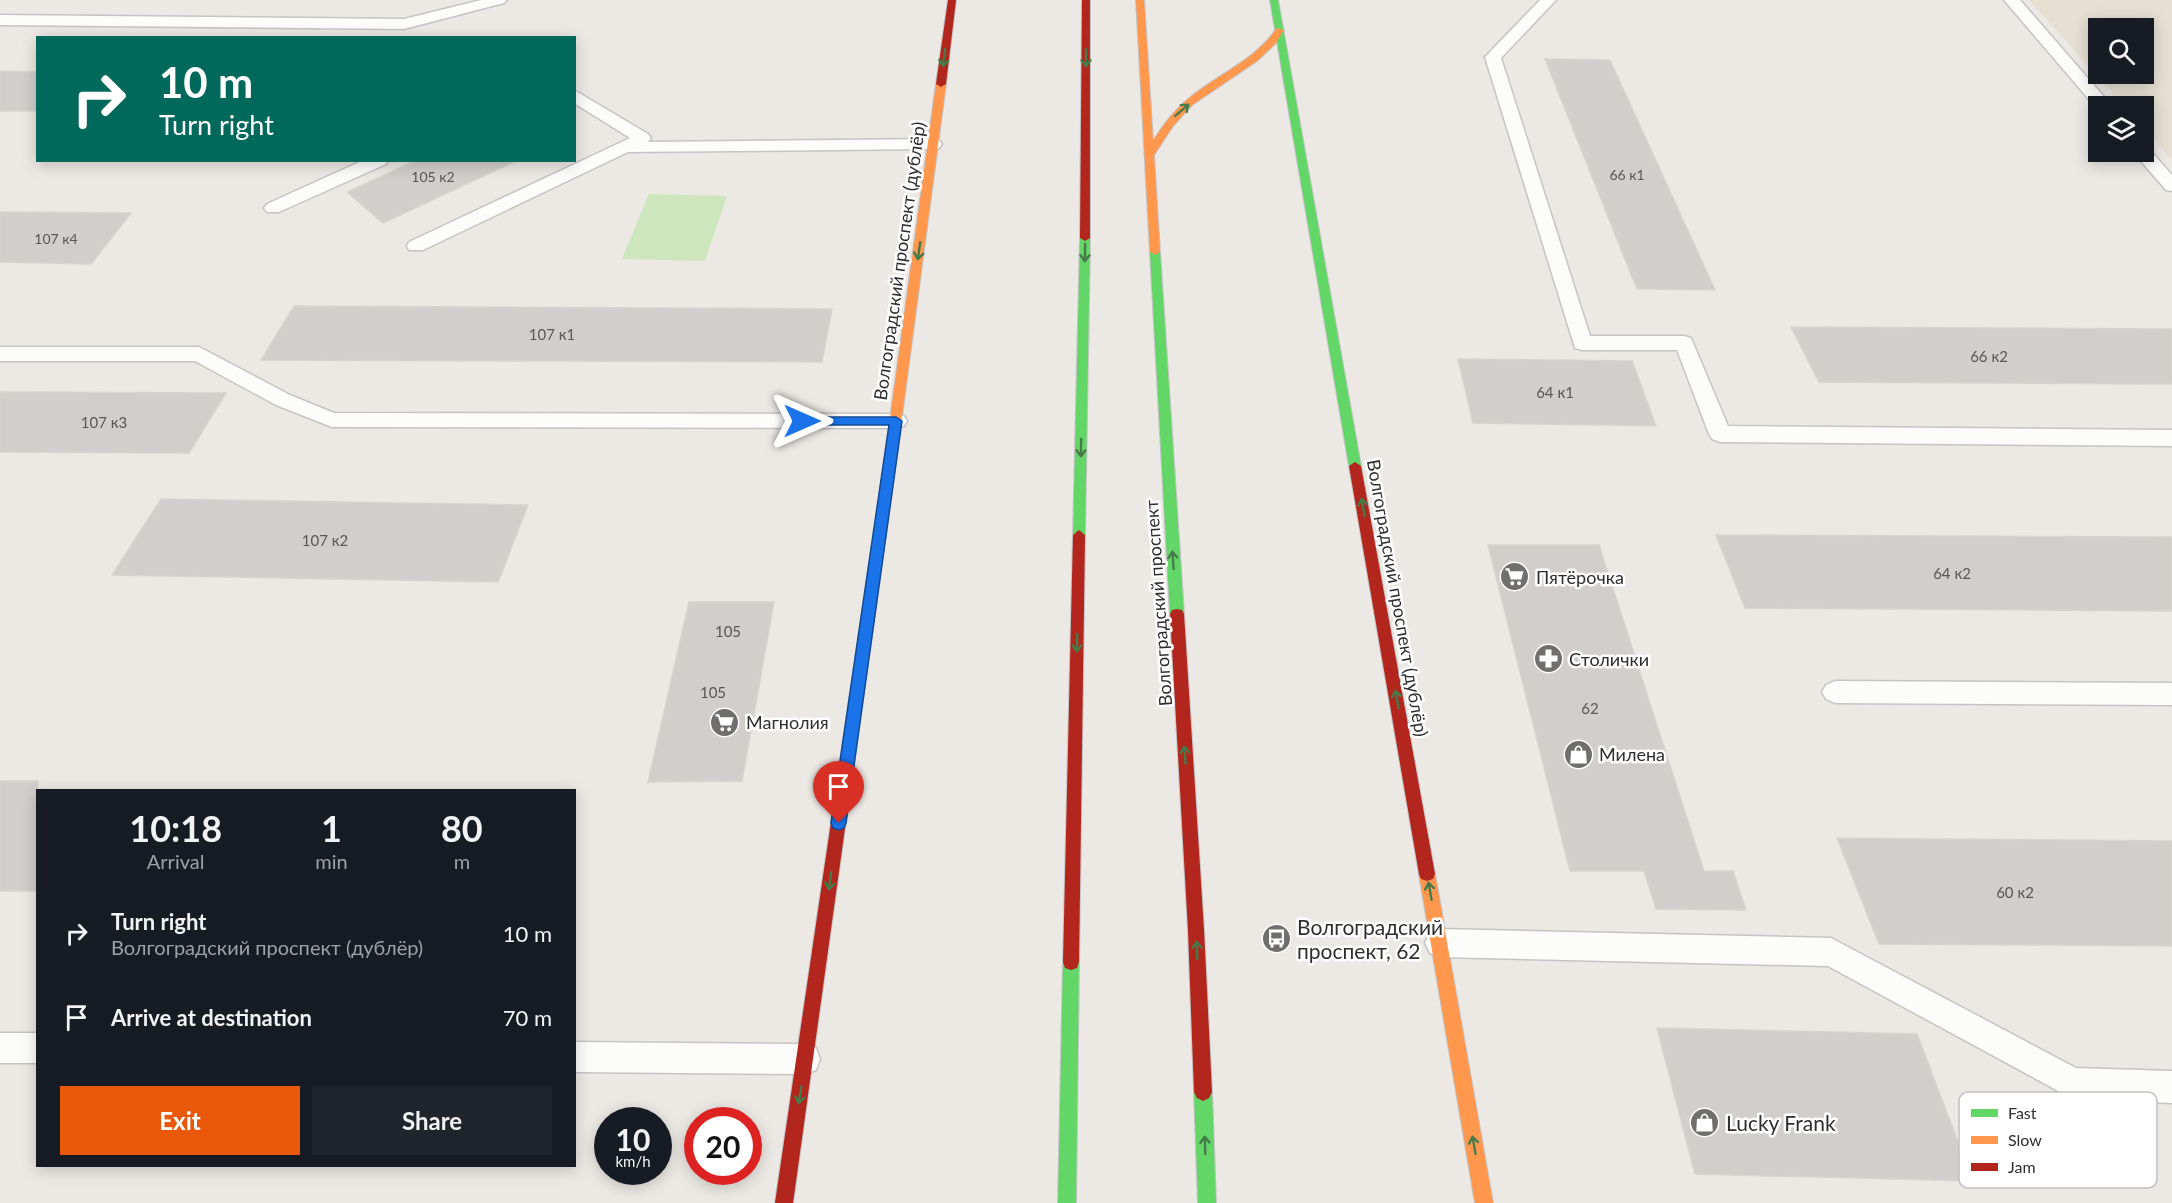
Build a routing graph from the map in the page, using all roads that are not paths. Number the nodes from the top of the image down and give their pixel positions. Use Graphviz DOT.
graph roads {
  1 [pos="499,0"];
  2 [pos="952,0"];
  3 [pos="1086,0"];
  4 [pos="1140,0"];
  5 [pos="1274,0"];
  6 [pos="1548,0"];
  7 [pos="2012,0"];
  8 [pos="0,20"];
  9 [pos="1280,30"];
  10 [pos="576,95"];
  11 [pos="2095,96"];
  12 [pos="933,144"];
  13 [pos="625,147"];
  14 [pos="1148,157"];
  15 [pos="376,162"];
  16 [pos="2151,162"];
  17 [pos="2172,186"];
  18 [pos="273,208"];
  19 [pos="416,246"];
  20 [pos="0,354"];
  21 [pos="896,421"];
  22 [pos="2172,438"];
  23 [pos="1835,692"];
  24 [pos="2172,694"];
  25 [pos="1440,943"];
  26 [pos="0,1048"];
  27 [pos="36,1048"];
  28 [pos="576,1057"];
  29 [pos="805,1059"];
  30 [pos="2172,1087"];
  31 [pos="784,1203"];
  32 [pos="1067,1203"];
  33 [pos="1208,1203"];
  34 [pos="1484,1203"];
  1 -- 8 [label="lane"];
  2 -- 12 [label="street, Волгоградский проспект (дублёр), one-way"];
  3 -- 32 [label="street, one-way"];
  4 -- 14 [label="street, Волгоградский проспект"];
  5 -- 9 [label="street, Волгоградский проспект (дублёр)"];
  6 -- 22 [label="lane"];
  7 -- 11 [label="lane"];
  14 -- 9 [label="street, one-way"];
  25 -- 9 [label="street, Волгоградский проспект (дублёр), one-way"];
  10 -- 13 [label="lane"];
  12 -- 13 [label="lane"];
  12 -- 21 [label="street, Волгоградский проспект (дублёр), one-way"];
  13 -- 19 [label="lane"];
  33 -- 14 [label="street, Волгоградский проспект, one-way"];
  15 -- 18 [label="lane"];
  16 -- 17 [label="lane"];
  20 -- 21 [label="lane"];
  21 -- 29 [label="street, Волгоградский проспект (дублёр), one-way"];
  23 -- 24 [label="lane"];
  25 -- 30 [label="lane"];
  34 -- 25 [label="street, Волгоградский проспект (дублёр), one-way"];
  26 -- 27 [label="lane"];
  28 -- 29 [label="lane"];
  29 -- 31 [label="street, Волгоградский проспект (дублёр), one-way"];
}
